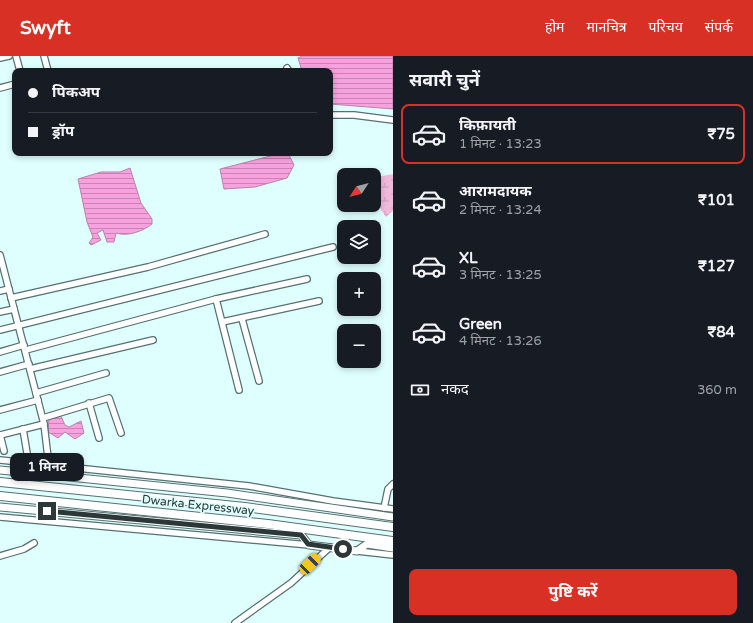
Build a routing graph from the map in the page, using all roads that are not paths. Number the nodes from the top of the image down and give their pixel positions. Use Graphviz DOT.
graph roads {
  1 [pos="9,56"];
  2 [pos="16,56"];
  3 [pos="44,56"];
  4 [pos="0,58"];
  5 [pos="19,68"];
  6 [pos="47,68"];
  7 [pos="12,85"];
  8 [pos="0,88"];
  9 [pos="333,115"];
  10 [pos="393,120"];
  11 [pos="265,234"];
  12 [pos="333,247"];
  13 [pos="0,255"];
  14 [pos="2,272"];
  15 [pos="307,278"];
  16 [pos="9,289"];
  17 [pos="0,291"];
  18 [pos="11,298"];
  19 [pos="216,299"];
  20 [pos="319,300"];
  21 [pos="14,309"];
  22 [pos="0,312"];
  23 [pos="242,318"];
  24 [pos="222,322"];
  25 [pos="18,325"];
  26 [pos="0,330"];
  27 [pos="153,340"];
  28 [pos="25,348"];
  29 [pos="0,352"];
  30 [pos="29,367"];
  31 [pos="0,372"];
  32 [pos="106,373"];
  33 [pos="258,381"];
  34 [pos="239,390"];
  35 [pos="36,393"];
  36 [pos="38,400"];
  37 [pos="89,404"];
  38 [pos="0,410"];
  39 [pos="44,421"];
  40 [pos="23,429"];
  41 [pos="121,433"];
  42 [pos="0,435"];
  43 [pos="99,438"];
  44 [pos="4,451"];
  45 [pos="27,453"];
  46 [pos="0,460"];
  47 [pos="49,466"];
  48 [pos="0,470"];
  49 [pos="0,482"];
  50 [pos="393,484"];
  51 [pos="0,496"];
  52 [pos="0,507"];
  53 [pos="384,508"];
  54 [pos="393,509"];
  55 [pos="0,517"];
  56 [pos="393,517"];
  57 [pos="393,527"];
  58 [pos="393,541"];
  59 [pos="34,543"];
  60 [pos="308,544"];
  61 [pos="330,547"];
  62 [pos="393,548"];
  63 [pos="357,551"];
  64 [pos="393,555"];
  65 [pos="0,556"];
  66 [pos="235,623"];
  1 -- 4 [label="street"];
  2 -- 5 [label="street"];
  3 -- 6 [label="street"];
  7 -- 8 [label="street"];
  9 -- 10 [label="street"];
  11 -- 18 [label="street"];
  12 -- 25 [label="street"];
  13 -- 14 [label="street"];
  14 -- 16 [label="street"];
  15 -- 19 [label="street"];
  16 -- 17 [label="street"];
  16 -- 18 [label="street"];
  18 -- 21 [label="street"];
  19 -- 24 [label="street"];
  19 -- 28 [label="street"];
  20 -- 23 [label="street"];
  21 -- 22 [label="street"];
  21 -- 25 [label="street"];
  23 -- 24 [label="street"];
  23 -- 33 [label="street"];
  24 -- 34 [label="street"];
  25 -- 26 [label="street"];
  25 -- 28 [label="street"];
  27 -- 30 [label="street"];
  28 -- 29 [label="street"];
  28 -- 30 [label="street"];
  30 -- 31 [label="street"];
  30 -- 35 [label="street"];
  32 -- 35 [label="street"];
  35 -- 36 [label="street"];
  36 -- 38 [label="street"];
  36 -- 39 [label="street"];
  37 -- 39 [label="street"];
  37 -- 41 [label="street"];
  37 -- 43 [label="street"];
  39 -- 40 [label="street"];
  39 -- 47 [label="street"];
  40 -- 42 [label="street"];
  40 -- 45 [label="street"];
  42 -- 44 [label="street"];
  46 -- 47 [label="street"];
  47 -- 53 [label="street"];
  48 -- 56 [label="main road"];
  49 -- 57 [label="highway, Dwarka Expressway"];
  50 -- 53 [label="street"];
  51 -- 58 [label="highway, Dwarka Expressway"];
  52 -- 60 [label="main road"];
  53 -- 54 [label="street"];
  55 -- 60 [label="street"];
  59 -- 65 [label="street"];
  60 -- 61 [label="main road"];
  61 -- 63 [label="main road"];
  61 -- 66 [label="street"];
  62 -- 63 [label="main road"];
  63 -- 64 [label="street"];
}
